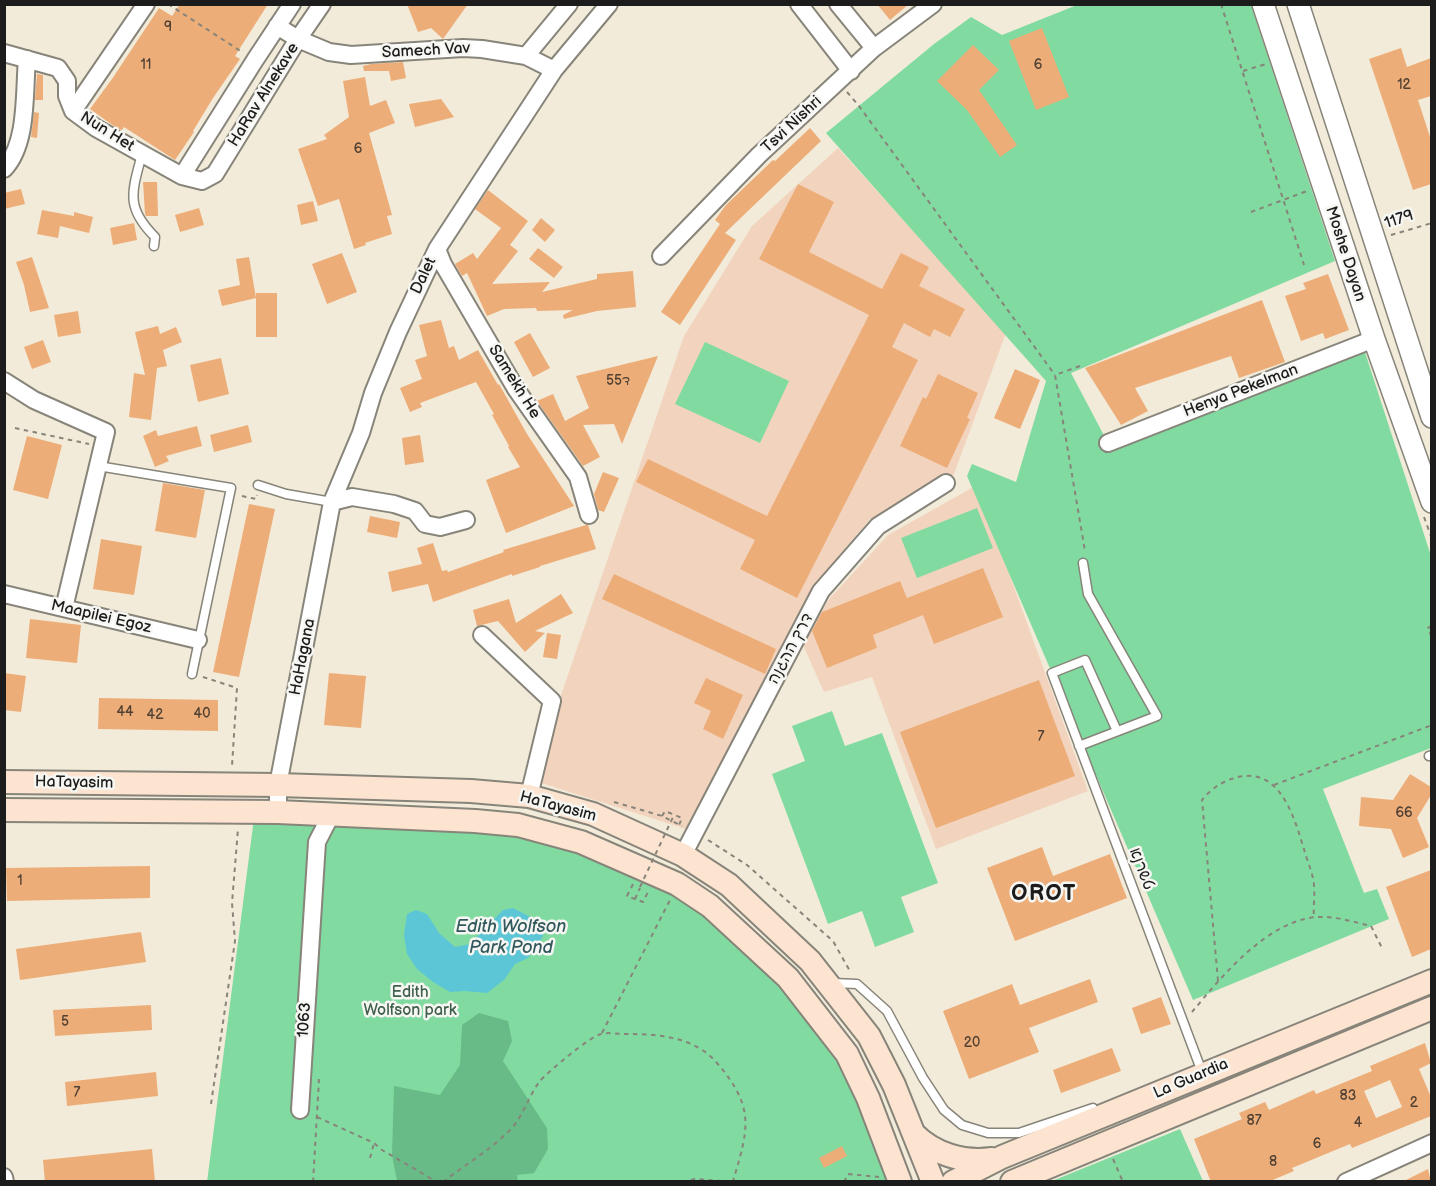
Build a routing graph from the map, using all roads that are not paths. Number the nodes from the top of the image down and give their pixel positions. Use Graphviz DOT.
graph roads {
  1 [pos="147,4"];
  2 [pos="292,4"];
  3 [pos="322,4"];
  4 [pos="569,4"];
  5 [pos="609,4"];
  6 [pos="799,4"];
  7 [pos="838,4"];
  8 [pos="933,4"];
  9 [pos="1263,4"];
  10 [pos="1298,4"];
  11 [pos="277,26"];
  12 [pos="298,39"];
  13 [pos="874,48"];
  14 [pos="4,53"];
  15 [pos="526,56"];
  16 [pos="27,59"];
  17 [pos="554,70"];
  18 [pos="851,71"];
  19 [pos="73,111"];
  20 [pos="142,154"];
  21 [pos="4,169"];
  22 [pos="182,176"];
  23 [pos="202,181"];
  24 [pos="154,246"];
  25 [pos="437,249"];
  26 [pos="661,256"];
  27 [pos="1374,339"];
  28 [pos="4,381"];
  29 [pos="1431,417"];
  30 [pos="1108,443"];
  31 [pos="98,466"];
  32 [pos="946,483"];
  33 [pos="258,485"];
  34 [pos="332,502"];
  35 [pos="1431,502"];
  36 [pos="589,515"];
  37 [pos="466,520"];
  38 [pos="1083,563"];
  39 [pos="4,594"];
  40 [pos="64,608"];
  41 [pos="482,635"];
  42 [pos="198,640"];
  43 [pos="192,674"];
  44 [pos="1117,731"];
  45 [pos="1079,746"];
  46 [pos="4,782"];
  47 [pos="278,785"];
  48 [pos="529,795"];
  49 [pos="4,810"];
  50 [pos="278,812"];
  51 [pos="302,814"];
  52 [pos="331,815"];
  53 [pos="317,842"];
  54 [pos="683,855"];
  55 [pos="1431,981"];
  56 [pos="830,983"];
  57 [pos="1431,1008"];
  58 [pos="1197,1069"];
  59 [pos="1149,1087"];
  60 [pos="1108,1103"];
  61 [pos="1097,1107"];
  62 [pos="300,1110"];
  63 [pos="876,1118"];
  64 [pos="914,1134"];
  65 [pos="1431,1143"];
  66 [pos="1002,1157"];
  67 [pos="4,1177"];
  68 [pos="1369,1177"];
  69 [pos="5,1182"];
  70 [pos="900,1182"];
  71 [pos="917,1182"];
  72 [pos="933,1182"];
  73 [pos="953,1182"];
  74 [pos="1012,1182"];
  75 [pos="1346,1182"];
  1 -- 19 [label="street"];
  2 -- 11 [label="street, HaRav Alnekave"];
  3 -- 12 [label="street, HaRav Alnekave"];
  4 -- 15 [label="street"];
  5 -- 17 [label="street"];
  6 -- 18 [label="street"];
  7 -- 13 [label="street"];
  8 -- 13 [label="street, Tsvi Nishri"];
  9 -- 27 [label="street, Moshe Dayan"];
  10 -- 29 [label="street, Moshe Dayan"];
  11 -- 12 [label="street"];
  11 -- 22 [label="street, HaRav Alnekave"];
  12 -- 15 [label="street, Samech Vav"];
  12 -- 23 [label="street, HaRav Alnekave"];
  13 -- 18 [label="street, Tsvi Nishri"];
  14 -- 16 [label="street, Nun Het"];
  15 -- 17 [label="street, Samech Vav"];
  16 -- 19 [label="street, Nun Het"];
  16 -- 21 [label="street"];
  17 -- 25 [label="street, Dalet"];
  18 -- 26 [label="street, Tsvi Nishri"];
  19 -- 20 [label="street, Nun Het"];
  20 -- 22 [label="street, Nun Het"];
  20 -- 24 [label="lane"];
  22 -- 23 [label="street, Nun Het"];
  25 -- 34 [label="street, Dalet"];
  25 -- 36 [label="street, Samekh He"];
  27 -- 30 [label="street, Henya Pekelman"];
  27 -- 35 [label="street, Moshe Dayan"];
  28 -- 31 [label="street"];
  31 -- 40 [label="street"];
  31 -- 42 [label="lane"];
  32 -- 54 [label="street, דרך ההגנה"];
  33 -- 34 [label="lane"];
  34 -- 37 [label="street"];
  34 -- 47 [label="street, HaHagana"];
  38 -- 44 [label="lane"];
  39 -- 40 [label="street, Maapilei Egoz"];
  40 -- 42 [label="street, Maapilei Egoz"];
  41 -- 48 [label="street"];
  42 -- 43 [label="lane"];
  44 -- 45 [label="lane"];
  44 -- 45 [label="lane, טשרנא"];
  45 -- 58 [label="lane, טשרנא"];
  46 -- 47 [label="main road, HaTayasim"];
  47 -- 48 [label="main road, HaTayasim"];
  47 -- 50 [label="street, HaHagana"];
  48 -- 54 [label="main road, HaTayasim"];
  49 -- 50 [label="main road, HaTayasim"];
  50 -- 51 [label="main road, HaTayasim"];
  51 -- 52 [label="main road, HaTayasim"];
  51 -- 53 [label="street"];
  52 -- 53 [label="street, 1063"];
  52 -- 63 [label="main road, HaTayasim"];
  53 -- 62 [label="street, 1063"];
  54 -- 56 [label="main road, HaTayasim"];
  55 -- 58 [label="main road, La Guardia"];
  56 -- 61 [label="lane"];
  56 -- 64 [label="main road, HaTayasim"];
  57 -- 74 [label="main road, La Guardia"];
  58 -- 66 [label="main road, La Guardia"];
  59 -- 60 [label="lane"];
  63 -- 70 [label="main road, HaTayasim"];
  63 -- 71 [label="main road"];
  64 -- 66 [label="main road"];
  64 -- 72 [label="main road, HaTayasim"];
  65 -- 68 [label="street"];
  66 -- 73 [label="main road, La Guardia"];
  67 -- 69 [label="street"];
  68 -- 75 [label="street"];
}
